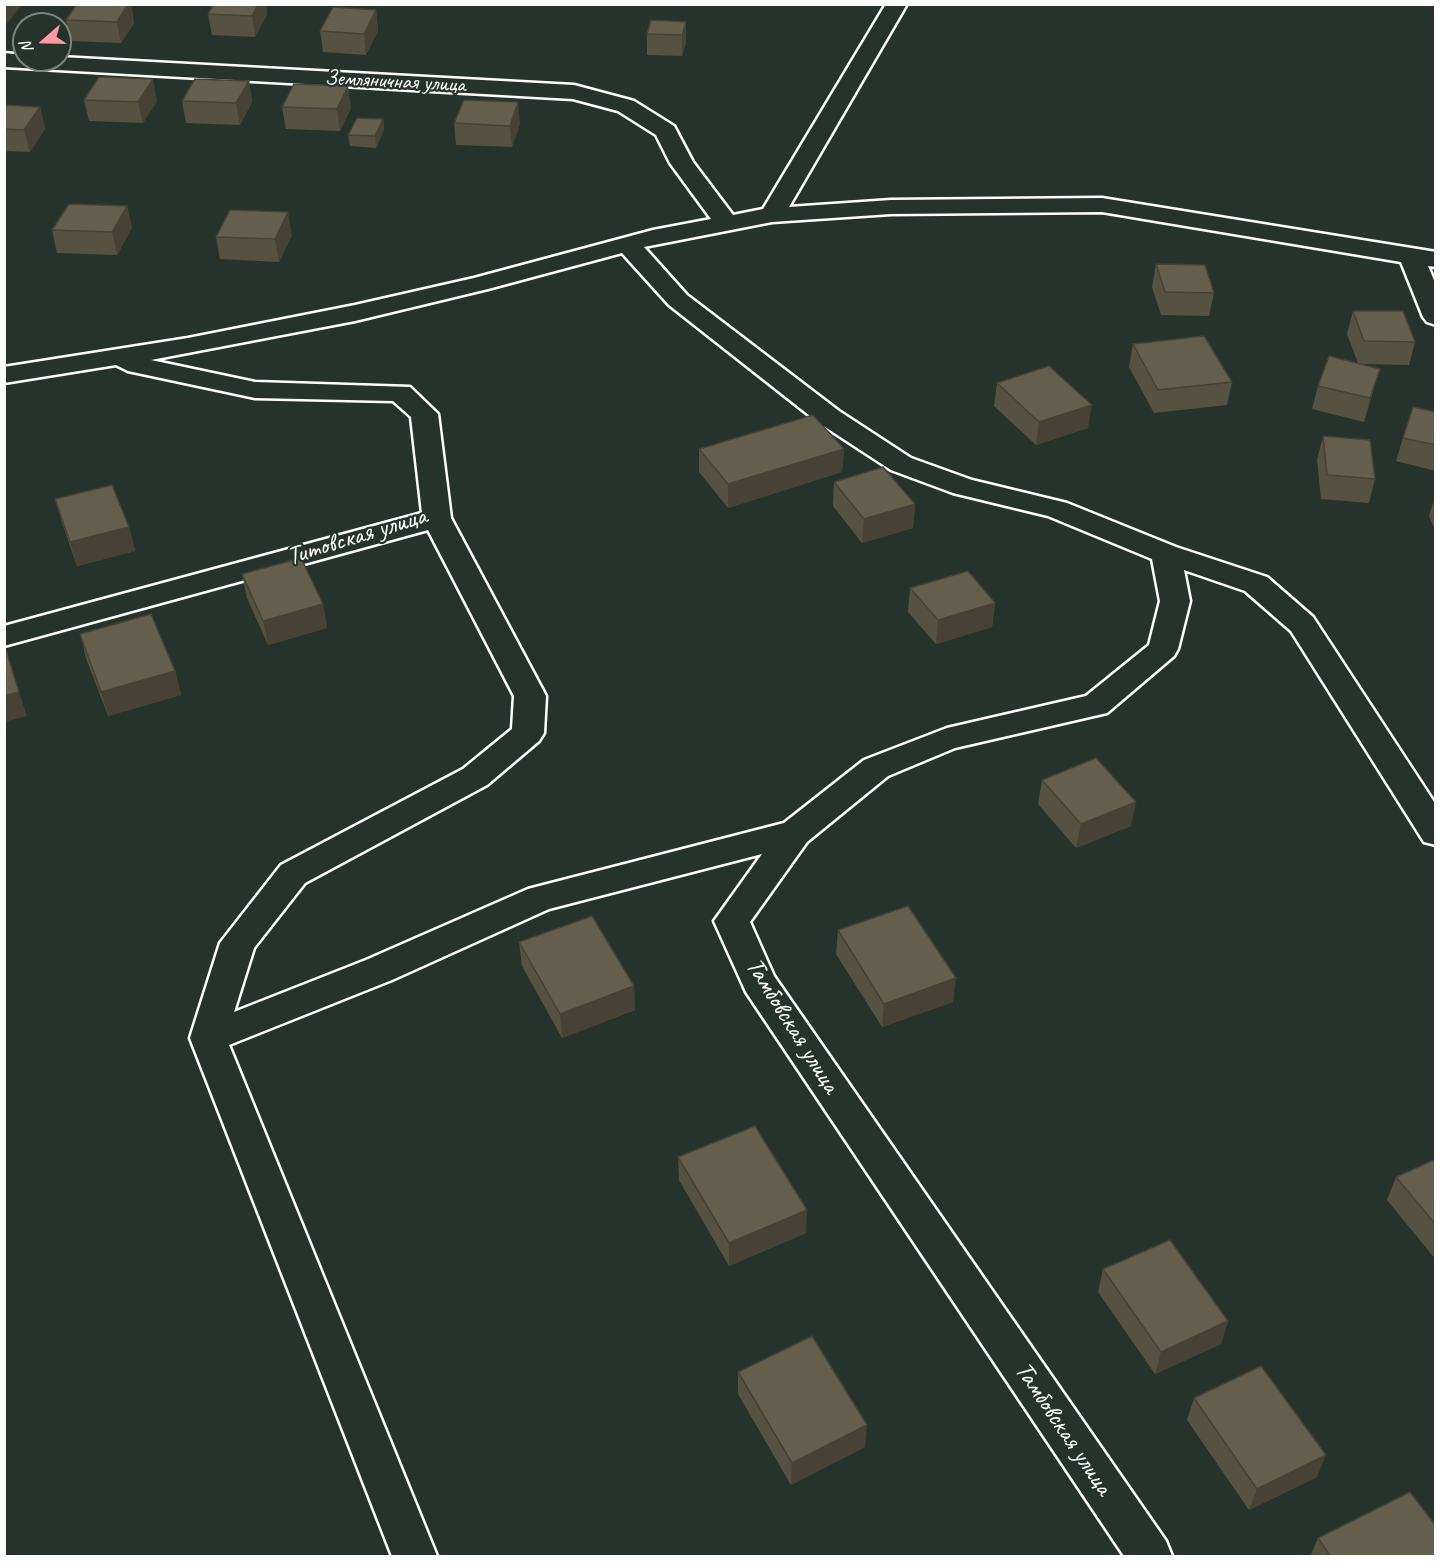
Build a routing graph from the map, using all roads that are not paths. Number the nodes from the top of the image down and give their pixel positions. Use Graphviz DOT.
graph roads {
  1 [pos="897,4"];
  2 [pos="4,60"];
  3 [pos="772,215"];
  4 [pos="727,223"];
  5 [pos="628,245"];
  6 [pos="1423,258"];
  7 [pos="1436,317"];
  8 [pos="109,359"];
  9 [pos="4,375"];
  10 [pos="437,518"];
  11 [pos="1166,554"];
  12 [pos="4,636"];
  13 [pos="795,832"];
  14 [pos="1436,833"];
  15 [pos="208,1038"];
  16 [pos="414,1557"];
  17 [pos="1150,1557"];
  1 -- 3 [label="street"];
  2 -- 4 [label="street, Земляничная улица"];
  3 -- 4 [label="street"];
  3 -- 6 [label="street"];
  4 -- 5 [label="street"];
  5 -- 8 [label="street"];
  5 -- 11 [label="street"];
  6 -- 7 [label="street"];
  8 -- 9 [label="street"];
  8 -- 10 [label="street, Титовская улица"];
  10 -- 12 [label="street, Титовская улица"];
  10 -- 15 [label="street"];
  11 -- 13 [label="street, Тамбовская улица"];
  11 -- 14 [label="street"];
  13 -- 15 [label="street"];
  13 -- 17 [label="street, Тамбовская улица"];
  15 -- 16 [label="street"];
}
